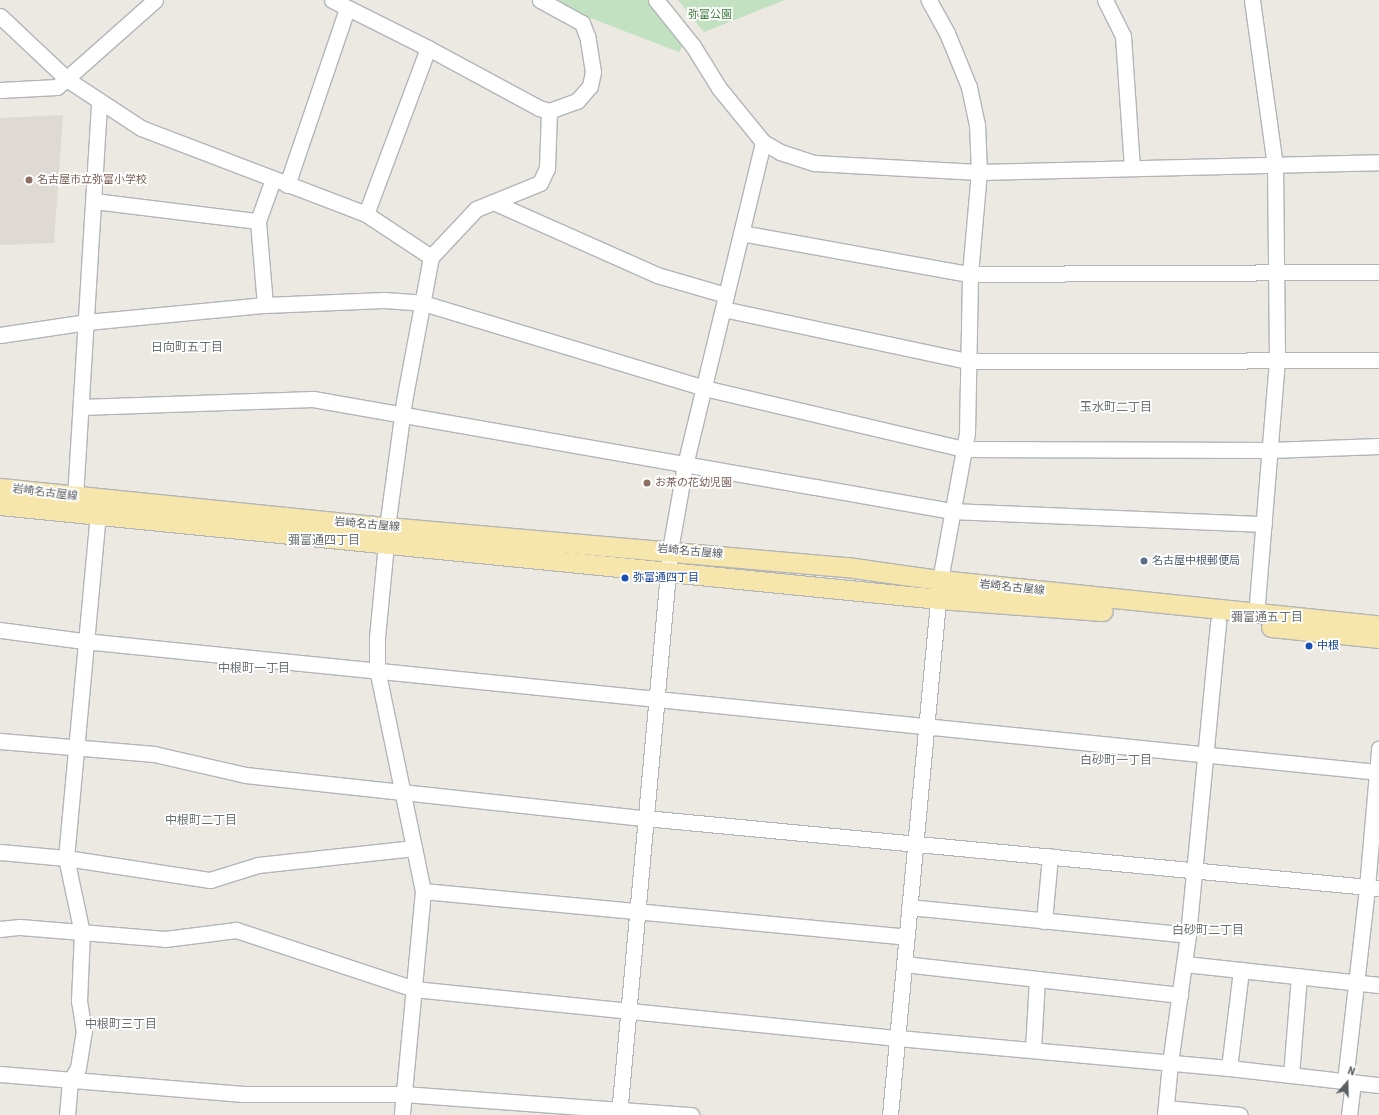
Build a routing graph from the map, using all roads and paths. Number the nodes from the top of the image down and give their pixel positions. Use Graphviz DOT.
graph roads {
  1 [pos="155,0"];
  2 [pos="332,0"];
  3 [pos="540,0"];
  4 [pos="656,0"];
  5 [pos="1105,0"];
  6 [pos="1252,0"];
  7 [pos="935,2"];
  8 [pos="347,9"];
  9 [pos="0,16"];
  10 [pos="428,48"];
  11 [pos="68,80"];
  12 [pos="0,90"];
  13 [pos="99,103"];
  14 [pos="549,111"];
  15 [pos="763,142"];
  16 [pos="1379,162"];
  17 [pos="1275,165"];
  18 [pos="1132,168"];
  19 [pos="979,172"];
  20 [pos="273,180"];
  21 [pos="287,185"];
  22 [pos="94,201"];
  23 [pos="493,202"];
  24 [pos="366,214"];
  25 [pos="258,221"];
  26 [pos="741,233"];
  27 [pos="431,257"];
  28 [pos="1379,272"];
  29 [pos="1276,273"];
  30 [pos="970,274"];
  31 [pos="423,302"];
  32 [pos="725,302"];
  33 [pos="265,305"];
  34 [pos="87,322"];
  35 [pos="0,335"];
  36 [pos="968,360"];
  37 [pos="1277,360"];
  38 [pos="1379,360"];
  39 [pos="704,388"];
  40 [pos="81,407"];
  41 [pos="402,417"];
  42 [pos="1379,446"];
  43 [pos="964,449"];
  44 [pos="1270,450"];
  45 [pos="685,465"];
  46 [pos="0,488"];
  47 [pos="75,497"];
  48 [pos="0,505"];
  49 [pos="952,511"];
  50 [pos="98,515"];
  51 [pos="1264,524"];
  52 [pos="386,535"];
  53 [pos="670,550"];
  54 [pos="668,572"];
  55 [pos="940,580"];
  56 [pos="938,599"];
  57 [pos="1256,613"];
  58 [pos="1218,622"];
  59 [pos="1379,625"];
  60 [pos="0,630"];
  61 [pos="1379,638"];
  62 [pos="84,640"];
  63 [pos="377,669"];
  64 [pos="656,697"];
  65 [pos="926,724"];
  66 [pos="0,741"];
  67 [pos="76,748"];
  68 [pos="1379,749"];
  69 [pos="1206,753"];
  70 [pos="1378,771"];
  71 [pos="401,791"];
  72 [pos="645,818"];
  73 [pos="915,843"];
  74 [pos="414,848"];
  75 [pos="0,852"];
  76 [pos="1050,856"];
  77 [pos="66,858"];
  78 [pos="1194,870"];
  79 [pos="1373,888"];
  80 [pos="423,891"];
  81 [pos="910,907"];
  82 [pos="637,911"];
  83 [pos="1044,921"];
  84 [pos="0,929"];
  85 [pos="82,933"];
  86 [pos="1188,935"];
  87 [pos="907,937"];
  88 [pos="904,964"];
  89 [pos="1185,964"];
  90 [pos="1241,970"];
  91 [pos="1299,976"];
  92 [pos="1037,979"];
  93 [pos="1356,983"];
  94 [pos="1379,986"];
  95 [pos="414,989"];
  96 [pos="1180,995"];
  97 [pos="628,1009"];
  98 [pos="898,1038"];
  99 [pos="1032,1050"];
  100 [pos="1170,1062"];
  101 [pos="1229,1068"];
  102 [pos="0,1074"];
  103 [pos="1292,1075"];
  104 [pos="70,1081"];
  105 [pos="1349,1082"];
  106 [pos="1379,1085"];
  107 [pos="404,1094"];
  108 [pos="1165,1111"];
  109 [pos="619,1112"];
  110 [pos="67,1115"];
  111 [pos="402,1115"];
  112 [pos="691,1115"];
  113 [pos="890,1115"];
  114 [pos="1240,1115"];
  115 [pos="1349,1115"];
  1 -- 11 [label="street"];
  2 -- 8 [label="street"];
  3 -- 14 [label="street"];
  4 -- 15 [label="street"];
  5 -- 18 [label="street"];
  6 -- 17 [label="street"];
  7 -- 19 [label="street"];
  8 -- 10 [label="street"];
  8 -- 21 [label="street"];
  9 -- 11 [label="street"];
  10 -- 14 [label="street"];
  10 -- 24 [label="street"];
  11 -- 12 [label="street"];
  11 -- 13 [label="street"];
  13 -- 20 [label="street"];
  13 -- 22 [label="street"];
  14 -- 23 [label="street"];
  15 -- 19 [label="street"];
  15 -- 26 [label="street"];
  16 -- 17 [label="street"];
  17 -- 18 [label="street"];
  17 -- 29 [label="street"];
  18 -- 19 [label="street"];
  19 -- 30 [label="street"];
  20 -- 21 [label="street"];
  20 -- 25 [label="street"];
  21 -- 24 [label="street"];
  22 -- 25 [label="street"];
  22 -- 34 [label="street"];
  23 -- 27 [label="street"];
  23 -- 32 [label="street"];
  24 -- 27 [label="street"];
  25 -- 33 [label="street"];
  26 -- 30 [label="street"];
  26 -- 32 [label="street"];
  27 -- 31 [label="street"];
  28 -- 29 [label="street"];
  29 -- 30 [label="street"];
  29 -- 37 [label="street"];
  30 -- 36 [label="street"];
  31 -- 33 [label="street"];
  31 -- 39 [label="street"];
  31 -- 41 [label="street"];
  32 -- 36 [label="street"];
  32 -- 39 [label="street"];
  33 -- 34 [label="street"];
  34 -- 35 [label="street"];
  34 -- 40 [label="street"];
  36 -- 37 [label="street"];
  36 -- 43 [label="street"];
  37 -- 38 [label="street"];
  37 -- 44 [label="street"];
  39 -- 43 [label="street"];
  39 -- 45 [label="street"];
  40 -- 41 [label="street"];
  40 -- 47 [label="street"];
  41 -- 45 [label="street"];
  41 -- 52 [label="street"];
  42 -- 44 [label="street"];
  43 -- 44 [label="street"];
  43 -- 49 [label="street"];
  44 -- 51 [label="street"];
  45 -- 49 [label="street"];
  45 -- 53 [label="street"];
  46 -- 47 [label="main road, 岩崎名古屋線"];
  47 -- 52 [label="main road, 岩崎名古屋線"];
  48 -- 50 [label="main road, 岩崎名古屋線"];
  49 -- 51 [label="street"];
  49 -- 55 [label="street"];
  50 -- 52 [label="main road, 岩崎名古屋線"];
  50 -- 62 [label="street"];
  51 -- 57 [label="street"];
  52 -- 53 [label="main road, 岩崎名古屋線"];
  52 -- 54 [label="main road, 岩崎名古屋線"];
  52 -- 63 [label="street"];
  53 -- 54 [label="street"];
  53 -- 55 [label="main road, 岩崎名古屋線"];
  54 -- 56 [label="main road, 岩崎名古屋線"];
  54 -- 64 [label="street"];
  55 -- 56 [label="street"];
  55 -- 57 [label="main road, 岩崎名古屋線"];
  56 -- 58 [label="main road, 岩崎名古屋線"];
  56 -- 65 [label="street"];
  57 -- 59 [label="main road, 岩崎名古屋線"];
  58 -- 61 [label="main road, 岩崎名古屋線"];
  58 -- 69 [label="street"];
  60 -- 62 [label="street"];
  62 -- 63 [label="street"];
  62 -- 67 [label="street"];
  63 -- 64 [label="street"];
  63 -- 71 [label="street"];
  64 -- 65 [label="street"];
  64 -- 72 [label="street"];
  65 -- 69 [label="street"];
  65 -- 73 [label="street"];
  66 -- 67 [label="street"];
  67 -- 71 [label="street"];
  67 -- 77 [label="street"];
  68 -- 70 [label="street"];
  69 -- 70 [label="street"];
  69 -- 78 [label="street"];
  70 -- 79 [label="street"];
  71 -- 72 [label="street"];
  71 -- 74 [label="street"];
  72 -- 73 [label="street"];
  72 -- 82 [label="street"];
  73 -- 76 [label="street"];
  73 -- 81 [label="street"];
  74 -- 77 [label="street"];
  74 -- 80 [label="street"];
  75 -- 77 [label="street"];
  76 -- 78 [label="street"];
  76 -- 83 [label="street"];
  77 -- 85 [label="street"];
  78 -- 79 [label="street"];
  78 -- 86 [label="street"];
  79 -- 93 [label="street"];
  80 -- 82 [label="street"];
  80 -- 95 [label="street"];
  81 -- 83 [label="street"];
  81 -- 87 [label="street"];
  82 -- 87 [label="street"];
  82 -- 97 [label="street"];
  83 -- 86 [label="street"];
  84 -- 85 [label="street"];
  85 -- 95 [label="street"];
  85 -- 104 [label="street"];
  86 -- 89 [label="street"];
  87 -- 88 [label="street"];
  88 -- 92 [label="street"];
  88 -- 98 [label="street"];
  89 -- 90 [label="street"];
  89 -- 96 [label="street"];
  90 -- 91 [label="street"];
  90 -- 101 [label="street"];
  91 -- 93 [label="street"];
  91 -- 103 [label="street"];
  92 -- 96 [label="street"];
  92 -- 99 [label="street"];
  93 -- 94 [label="street"];
  93 -- 105 [label="street"];
  95 -- 97 [label="street"];
  95 -- 107 [label="street"];
  96 -- 100 [label="street"];
  97 -- 98 [label="street"];
  97 -- 109 [label="street"];
  98 -- 99 [label="street"];
  98 -- 113 [label="street"];
  99 -- 100 [label="street"];
  100 -- 101 [label="street"];
  100 -- 108 [label="street"];
  101 -- 103 [label="street"];
  102 -- 104 [label="street"];
  103 -- 105 [label="street"];
  104 -- 107 [label="street"];
  104 -- 110 [label="street"];
  105 -- 106 [label="street"];
  105 -- 115 [label="street"];
  107 -- 109 [label="street"];
  107 -- 111 [label="street"];
  108 -- 114 [label="street"];
  109 -- 112 [label="street"];
}
